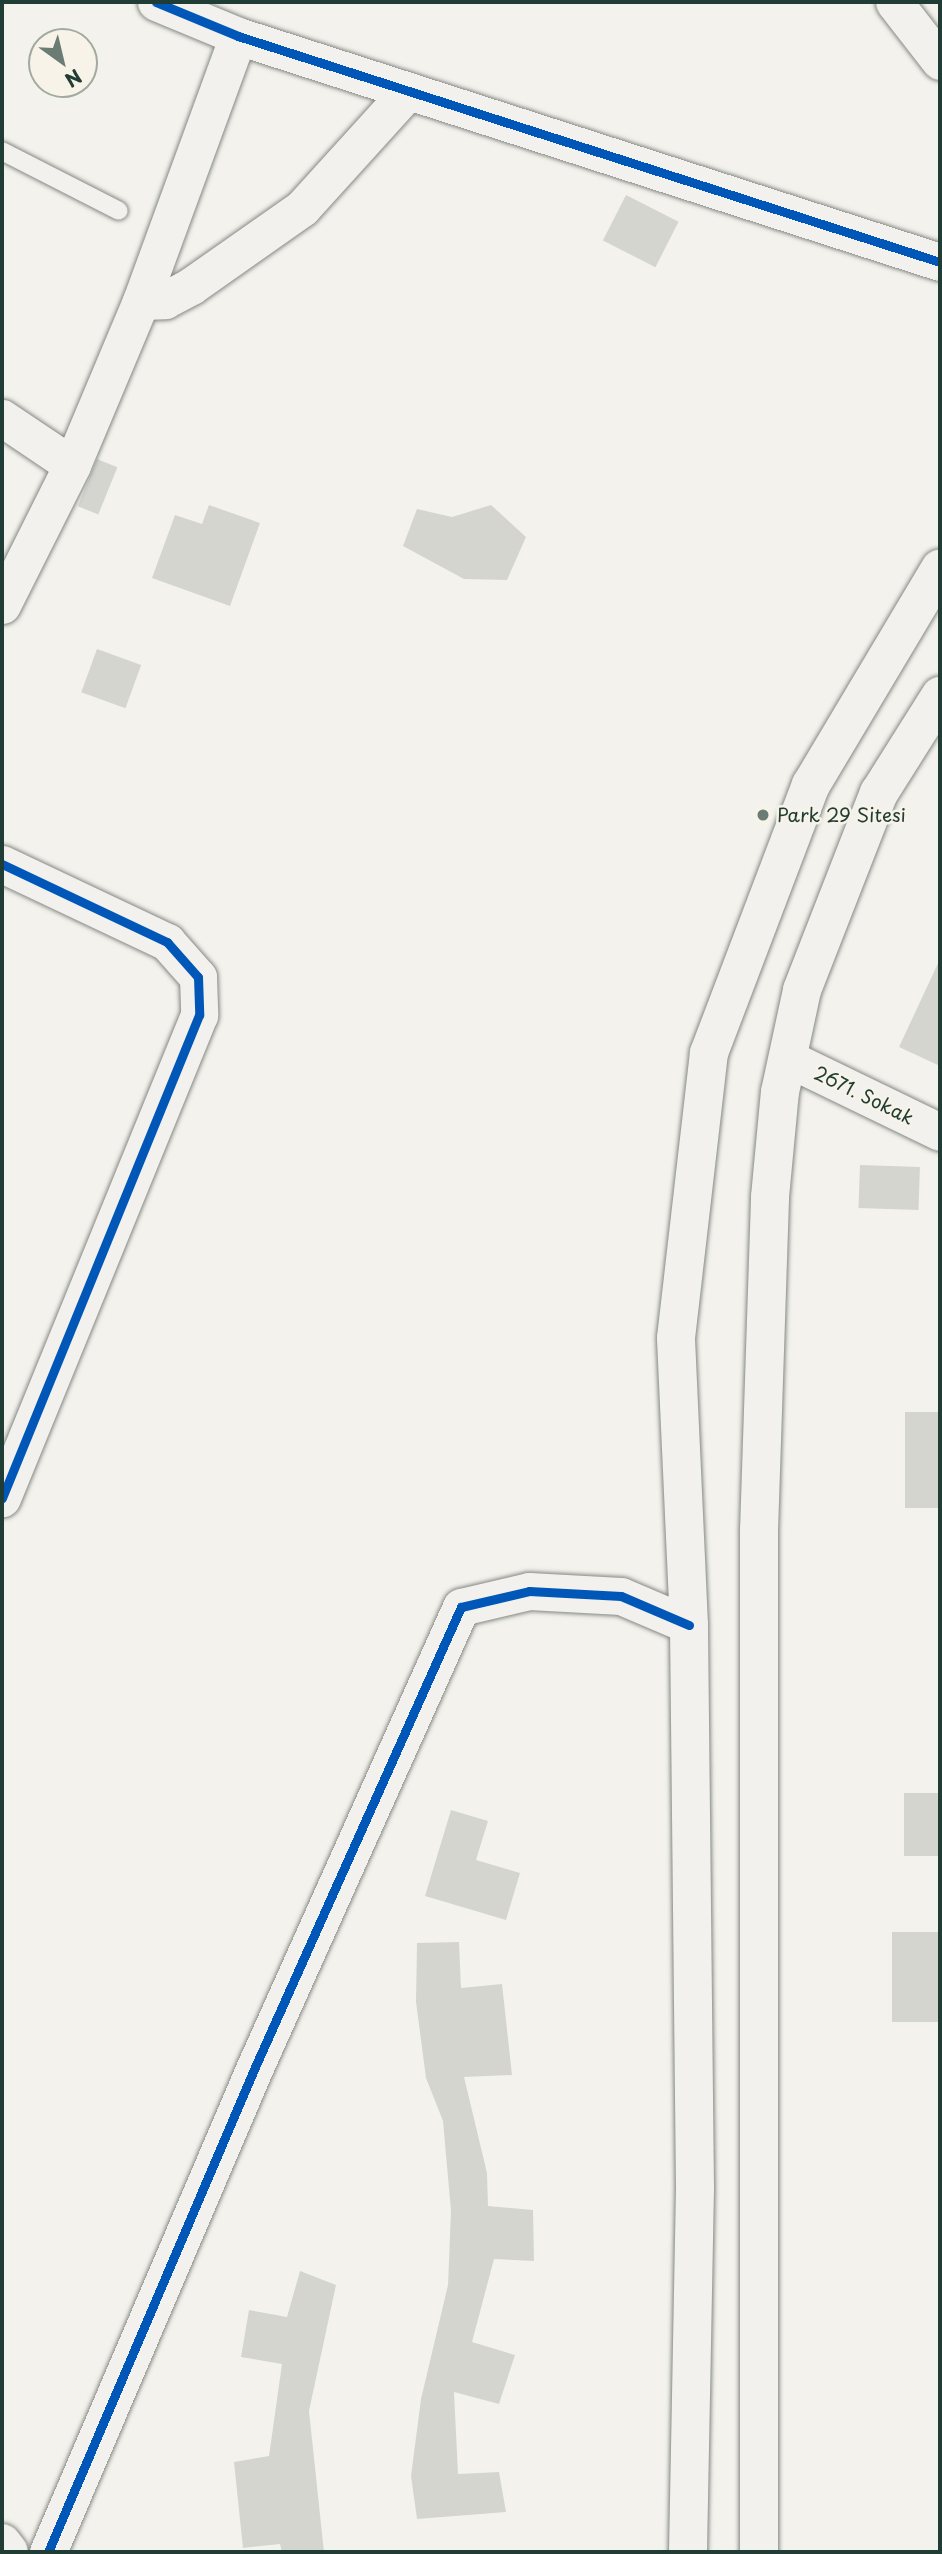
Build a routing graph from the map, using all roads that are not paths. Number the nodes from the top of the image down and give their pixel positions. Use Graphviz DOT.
graph roads {
  1 [pos="156,2"];
  2 [pos="894,2"];
  3 [pos="238,36"];
  4 [pos="940,61"];
  5 [pos="408,91"];
  6 [pos="2,151"];
  7 [pos="119,211"];
  8 [pos="940,262"];
  9 [pos="141,301"];
  10 [pos="2,418"];
  11 [pos="72,465"];
  12 [pos="940,569"];
  13 [pos="2,605"];
  14 [pos="940,696"];
  15 [pos="2,864"];
  16 [pos="787,1058"];
  17 [pos="940,1132"];
  18 [pos="2,1498"];
  19 [pos="689,1625"];
  20 [pos="2,2543"];
  21 [pos="9,2552"];
  22 [pos="48,2552"];
  23 [pos="688,2552"];
  24 [pos="759,2552"];
  1 -- 3 [label="street"];
  2 -- 4 [label="street"];
  3 -- 5 [label="street"];
  3 -- 9 [label="street"];
  5 -- 8 [label="street"];
  5 -- 9 [label="street"];
  6 -- 7 [label="lane"];
  9 -- 11 [label="street"];
  10 -- 11 [label="street"];
  11 -- 13 [label="street"];
  12 -- 19 [label="main road"];
  14 -- 16 [label="main road"];
  15 -- 18 [label="street"];
  16 -- 17 [label="street, 2671. Sokak"];
  16 -- 24 [label="main road"];
  19 -- 22 [label="street"];
  19 -- 23 [label="main road"];
  20 -- 21 [label="main road"];
}
